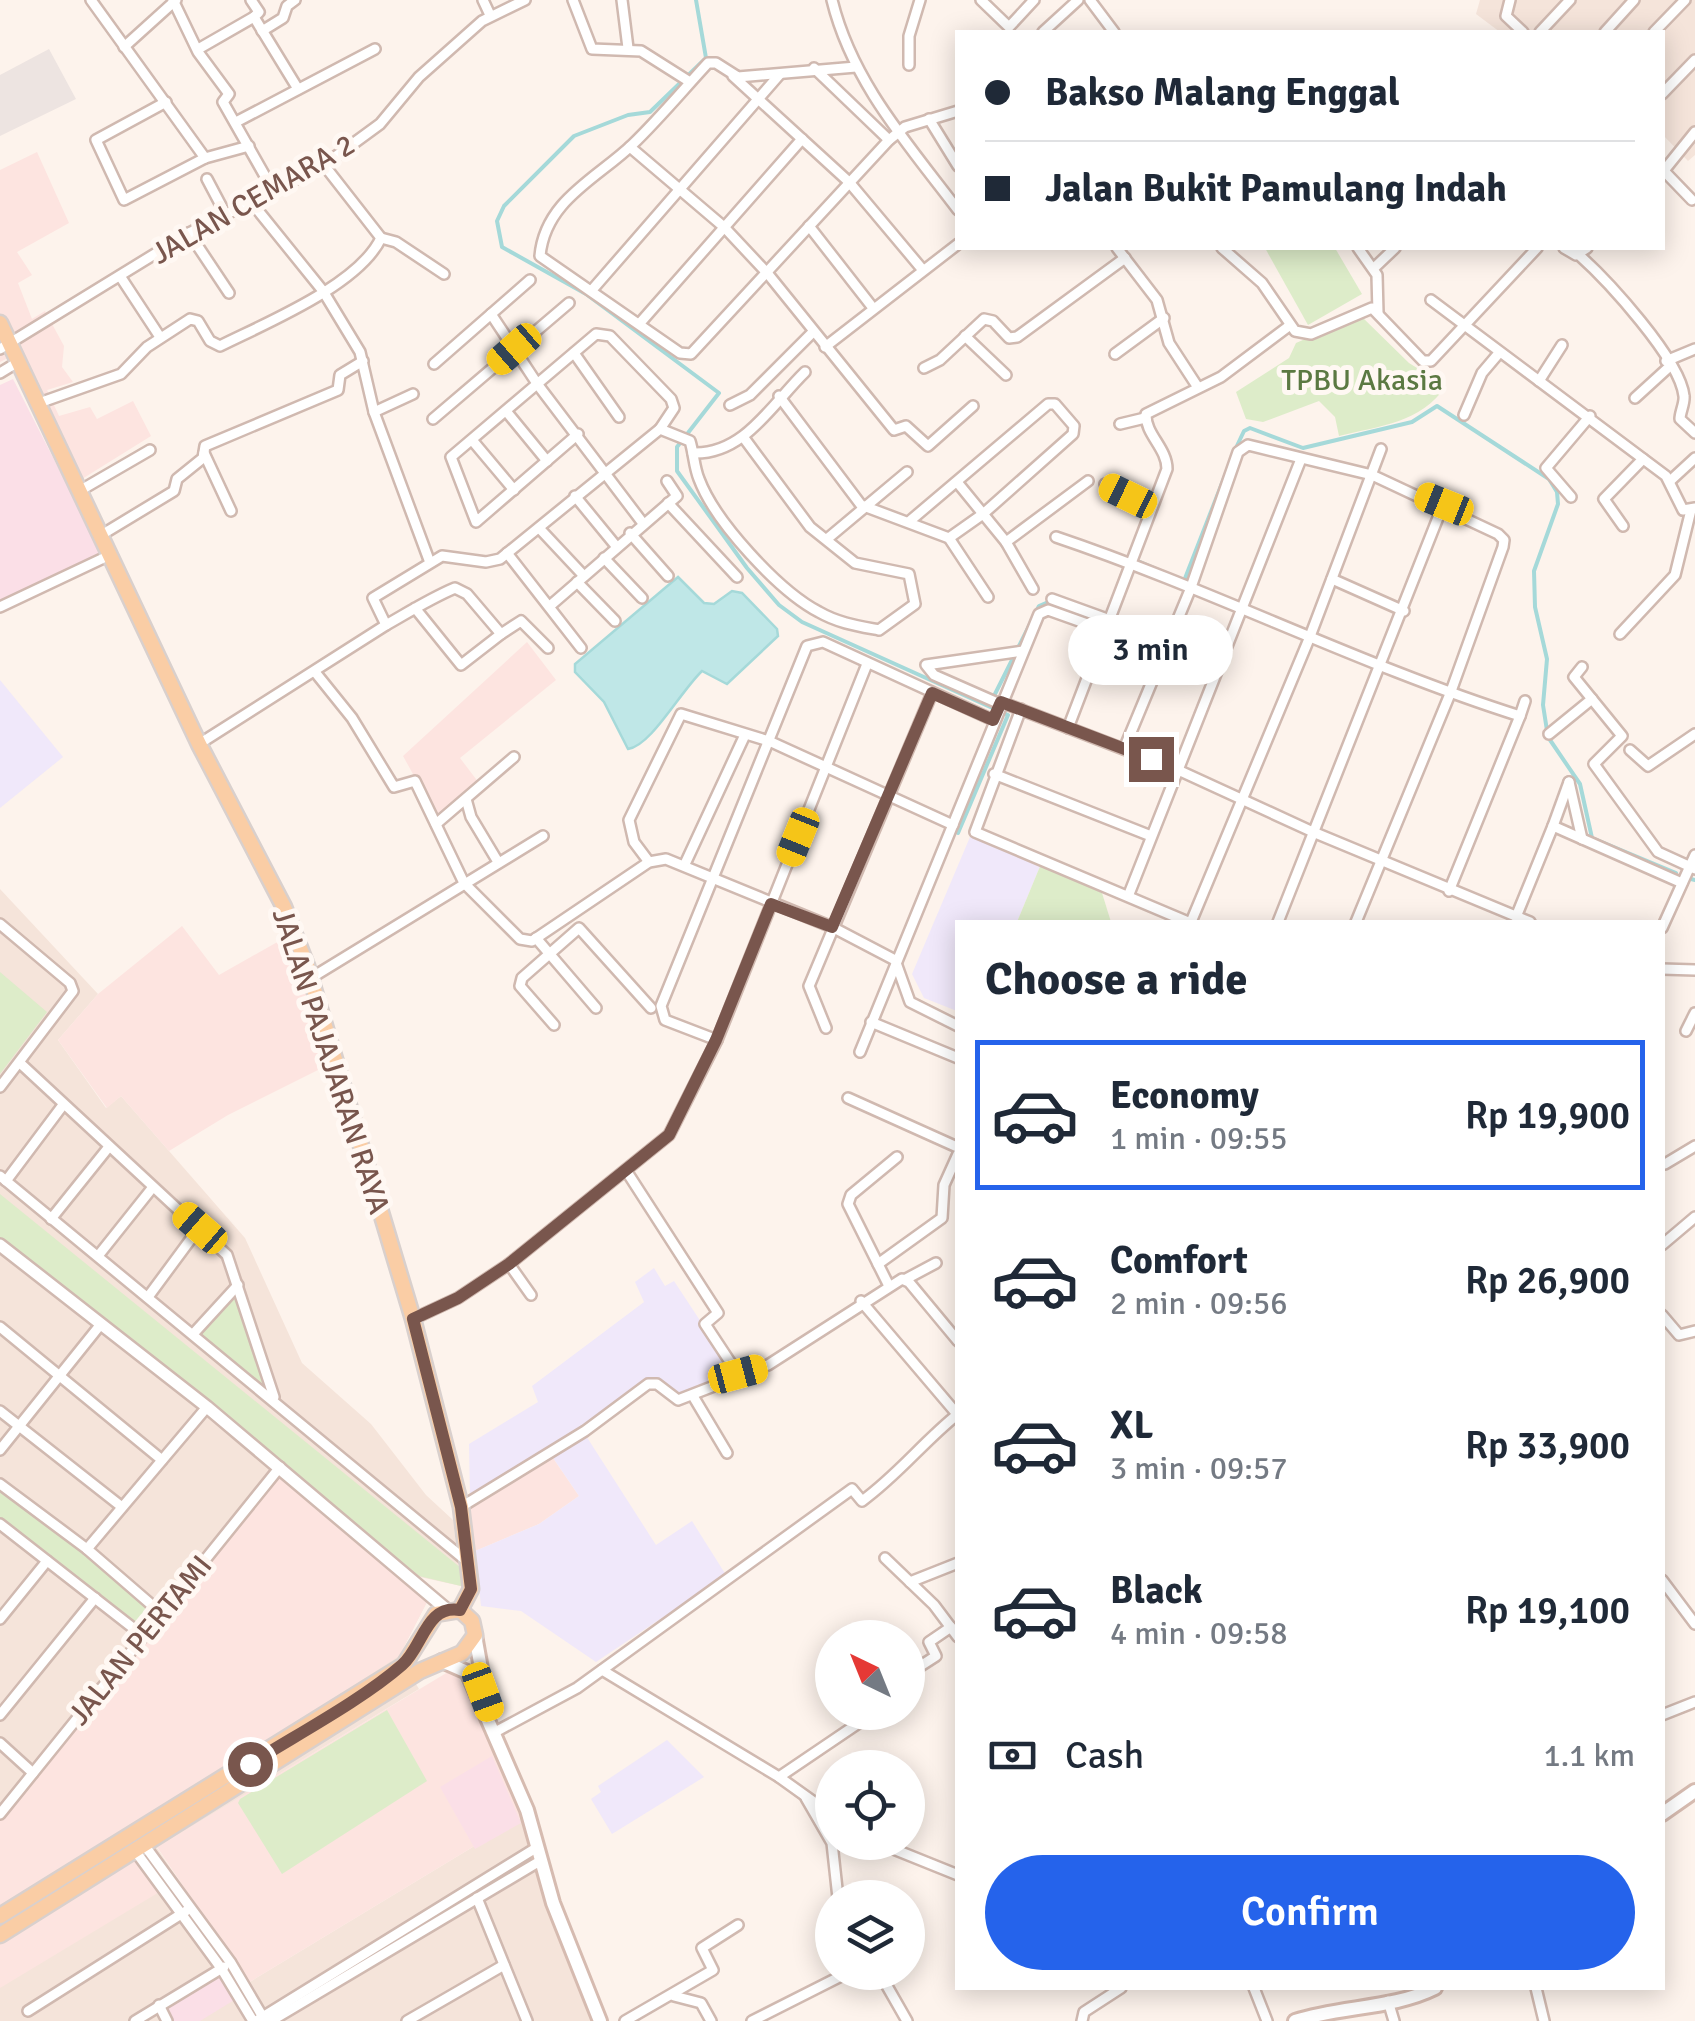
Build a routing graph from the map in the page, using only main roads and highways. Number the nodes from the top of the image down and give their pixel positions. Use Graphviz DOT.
graph roads {
  1 [pos="0,323"];
  2 [pos="5,346"];
  3 [pos="453,1610"];
  4 [pos="475,1636"];
  5 [pos="440,1660"];
  6 [pos="500,1747"];
  7 [pos="1695,1792"];
  8 [pos="1665,1812"];
  9 [pos="0,1916"];
  10 [pos="0,1936"];
  11 [pos="1426,1990"];
  12 [pos="1332,2015"];
  13 [pos="600,2021"];
  14 [pos="1295,2021"];
  1 -- 2 [label="main road, JALAN PAJAJARAN RAYA"];
  2 -- 3 [label="main road, JALAN PAJAJARAN RAYA"];
  3 -- 4 [label="main road"];
  3 -- 9 [label="main road"];
  4 -- 5 [label="main road"];
  4 -- 6 [label="main road"];
  5 -- 6 [label="main road"];
  5 -- 10 [label="main road"];
  6 -- 13 [label="main road"];
  7 -- 8 [label="main road"];
  11 -- 12 [label="main road"];
  12 -- 14 [label="main road"];
}
